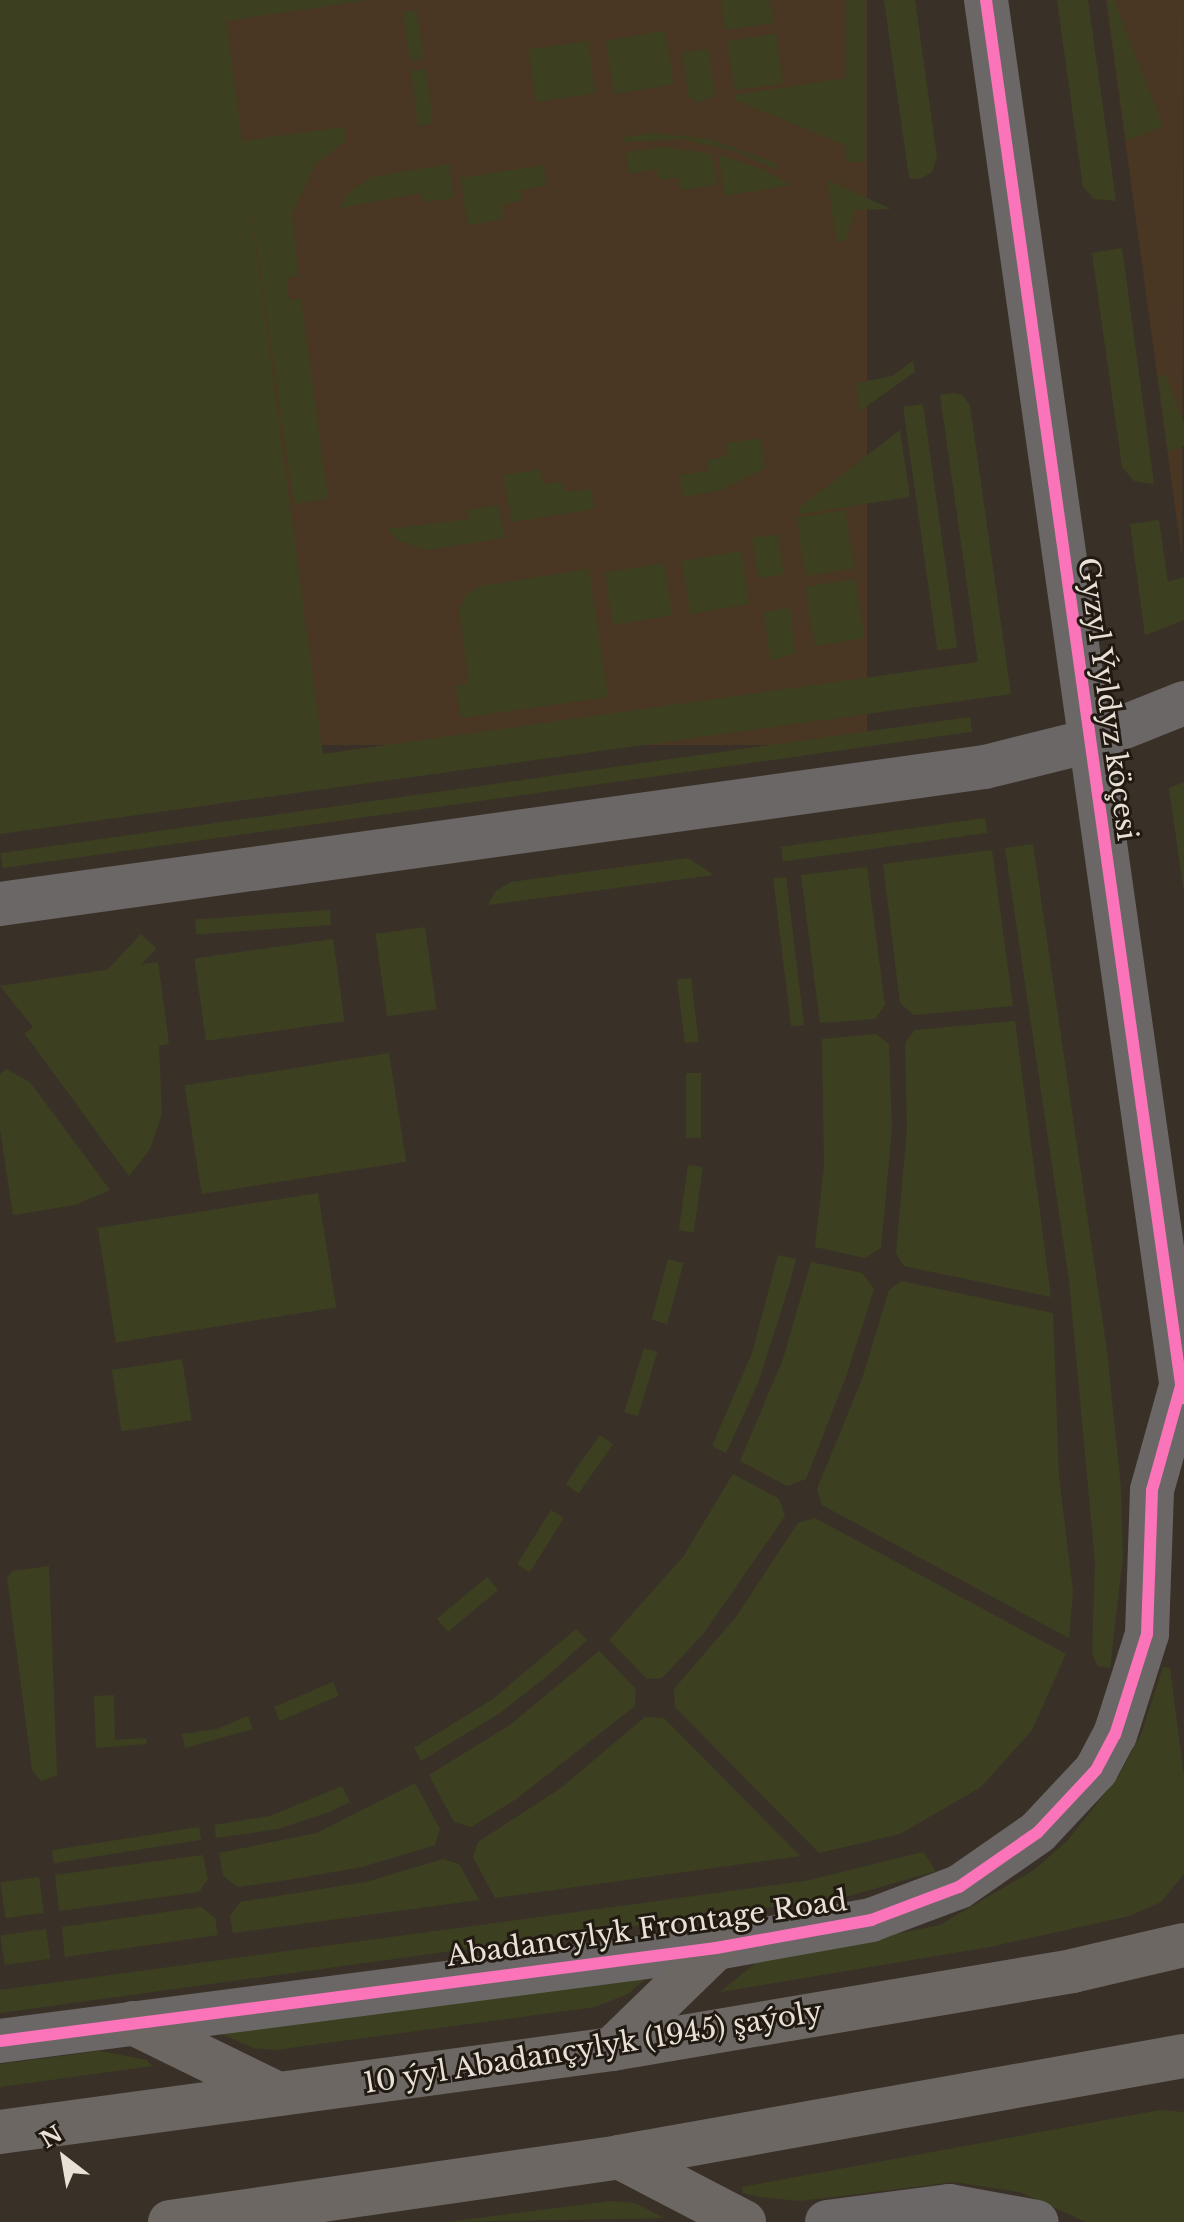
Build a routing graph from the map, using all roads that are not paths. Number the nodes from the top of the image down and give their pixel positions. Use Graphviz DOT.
graph roads {
  1 [pos="986,0"];
  2 [pos="1184,703"];
  3 [pos="1089,741"];
  4 [pos="0,904"];
  5 [pos="1183,1393"];
  6 [pos="1184,1945"];
  7 [pos="716,1948"];
  8 [pos="133,2023"];
  9 [pos="0,2041"];
  10 [pos="612,2049"];
  11 [pos="1184,2056"];
  12 [pos="278,2094"];
  13 [pos="0,2132"];
  14 [pos="619,2157"];
  15 [pos="279,2214"];
  16 [pos="170,2222"];
  17 [pos="744,2222"];
  18 [pos="827,2222"];
  19 [pos="1037,2222"];
  1 -- 3 [label="street, Gyzyl Ýyldyz köçesi"];
  2 -- 3 [label="street"];
  3 -- 4 [label="street"];
  3 -- 5 [label="street, Gyzyl Ýyldyz köçesi"];
  5 -- 7 [label="street, Abadancylyk Frontage Road"];
  6 -- 10 [label="main road, 10 ýyl Abadançylyk (1945) şaýoly"];
  7 -- 8 [label="street, Abadancylyk Frontage Road"];
  7 -- 10 [label="main road"];
  8 -- 9 [label="street, Abadancylyk Frontage Road"];
  8 -- 12 [label="main road"];
  10 -- 12 [label="main road, 10 ýyl Abadançylyk (1945) şaýoly"];
  11 -- 14 [label="main road"];
  12 -- 13 [label="main road, 10 ýyl Abadançylyk (1945) şaýoly"];
  14 -- 15 [label="main road"];
  14 -- 17 [label="main road"];
  15 -- 16 [label="main road"];
  18 -- 19 [label="street"];
}
